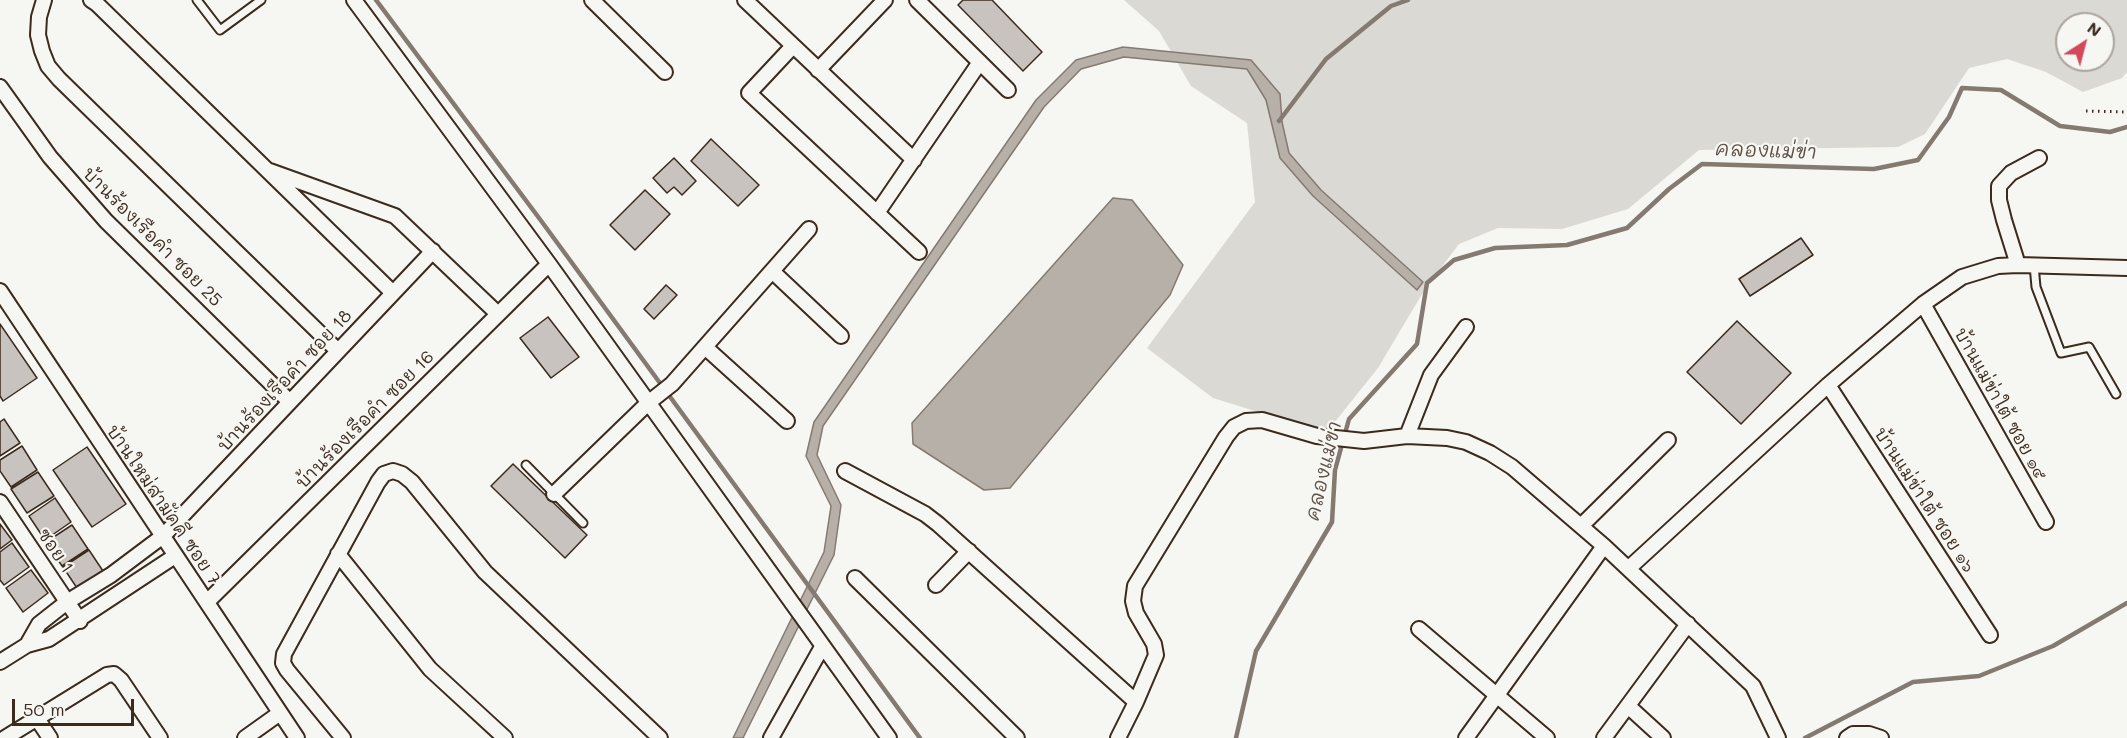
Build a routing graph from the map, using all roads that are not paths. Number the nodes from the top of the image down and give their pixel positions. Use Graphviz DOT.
graph roads {
  1 [pos="44,0"];
  2 [pos="91,0"];
  3 [pos="197,0"];
  4 [pos="261,0"];
  5 [pos="354,0"];
  6 [pos="592,0"];
  7 [pos="745,0"];
  8 [pos="885,0"];
  9 [pos="917,0"];
  10 [pos="793,46"];
  11 [pos="980,62"];
  12 [pos="818,70"];
  13 [pos="665,72"];
  14 [pos="0,87"];
  15 [pos="1008,90"];
  16 [pos="2039,158"];
  17 [pos="914,160"];
  18 [pos="265,169"];
  19 [pos="877,213"];
  20 [pos="809,229"];
  21 [pos="433,251"];
  22 [pos="919,252"];
  23 [pos="549,264"];
  24 [pos="2018,265"];
  25 [pos="2034,265"];
  26 [pos="2127,268"];
  27 [pos="772,271"];
  28 [pos="0,291"];
  29 [pos="393,293"];
  30 [pos="1923,304"];
  31 [pos="498,314"];
  32 [pos="1466,327"];
  33 [pos="841,336"];
  34 [pos="705,347"];
  35 [pos="338,351"];
  36 [pos="1828,385"];
  37 [pos="2116,394"];
  38 [pos="290,402"];
  39 [pos="648,403"];
  40 [pos="787,421"];
  41 [pos="1407,436"];
  42 [pos="1668,440"];
  43 [pos="526,465"];
  44 [pos="845,471"];
  45 [pos="554,494"];
  46 [pos="0,502"];
  47 [pos="2046,522"];
  48 [pos="583,523"];
  49 [pos="1581,526"];
  50 [pos="163,536"];
  51 [pos="1604,546"];
  52 [pos="969,551"];
  53 [pos="338,554"];
  54 [pos="175,556"];
  55 [pos="1629,568"];
  56 [pos="855,578"];
  57 [pos="936,585"];
  58 [pos="67,602"];
  59 [pos="207,602"];
  60 [pos="80,621"];
  61 [pos="1688,624"];
  62 [pos="1419,629"];
  63 [pos="1990,635"];
  64 [pos="27,645"];
  65 [pos="822,647"];
  66 [pos="0,662"];
  67 [pos="1497,695"];
  68 [pos="1136,702"];
  69 [pos="1628,706"];
  70 [pos="280,713"];
  71 [pos="38,720"];
  72 [pos="1778,737"];
  73 [pos="5,738"];
  74 [pos="50,738"];
  75 [pos="160,738"];
  76 [pos="245,738"];
  77 [pos="297,738"];
  78 [pos="343,738"];
  79 [pos="506,738"];
  80 [pos="660,738"];
  81 [pos="771,738"];
  82 [pos="889,738"];
  83 [pos="1017,738"];
  84 [pos="1118,738"];
  85 [pos="1466,738"];
  86 [pos="1547,738"];
  87 [pos="1604,738"];
  88 [pos="1663,738"];
  89 [pos="1847,738"];
  90 [pos="1881,738"];
  1 -- 35 [label="street"];
  2 -- 18 [label="street"];
  3 -- 4 [label="lane"];
  5 -- 23 [label="street"];
  6 -- 13 [label="street"];
  7 -- 10 [label="street"];
  8 -- 12 [label="street"];
  9 -- 11 [label="street"];
  10 -- 12 [label="street"];
  10 -- 19 [label="street"];
  11 -- 15 [label="street"];
  11 -- 17 [label="street"];
  12 -- 17 [label="street"];
  14 -- 38 [label="street, บ้านร้องเรือคำ ซอย 25"];
  16 -- 24 [label="street"];
  17 -- 19 [label="street"];
  18 -- 21 [label="street"];
  18 -- 29 [label="street"];
  19 -- 22 [label="street"];
  20 -- 27 [label="street"];
  21 -- 29 [label="street, บ้านร้องเรือคำ ซอย 18"];
  21 -- 31 [label="street"];
  23 -- 31 [label="street, บ้านร้องเรือคำ ซอย 16"];
  23 -- 39 [label="street"];
  24 -- 25 [label="street"];
  24 -- 30 [label="street"];
  25 -- 26 [label="street"];
  25 -- 37 [label="lane"];
  27 -- 33 [label="street"];
  27 -- 34 [label="street"];
  28 -- 50 [label="street, บ้านใหม่สามัคคี ซอย 7"];
  29 -- 35 [label="street, บ้านร้องเรือคำ ซอย 18"];
  30 -- 36 [label="street"];
  30 -- 47 [label="street, บ้านแม่ข่าใต้ ซอย ๑๕"];
  31 -- 59 [label="street, บ้านร้องเรือคำ ซอย 16"];
  32 -- 41 [label="street"];
  34 -- 39 [label="street"];
  34 -- 40 [label="street"];
  35 -- 38 [label="street, บ้านร้องเรือคำ ซอย 18"];
  36 -- 55 [label="street"];
  36 -- 63 [label="street, บ้านแม่ข่าใต้ ซอย ๑๖"];
  38 -- 50 [label="street, บ้านร้องเรือคำ ซอย 18"];
  39 -- 45 [label="street"];
  39 -- 65 [label="street"];
  41 -- 49 [label="street"];
  41 -- 68 [label="street"];
  42 -- 49 [label="street"];
  43 -- 45 [label="lane"];
  44 -- 52 [label="street"];
  45 -- 48 [label="lane"];
  46 -- 58 [label="street, ซอย 1"];
  49 -- 51 [label="street"];
  50 -- 54 [label="street, บ้านใหม่สามัคคี ซอย 7"];
  50 -- 58 [label="street, บ้านร้องเรือคำ ซอย 18"];
  51 -- 55 [label="street"];
  51 -- 67 [label="street"];
  52 -- 57 [label="street"];
  52 -- 68 [label="street"];
  53 -- 78 [label="street"];
  53 -- 79 [label="street"];
  53 -- 80 [label="street"];
  54 -- 59 [label="street, บ้านใหม่สามัคคี ซอย 7"];
  54 -- 60 [label="street"];
  55 -- 61 [label="street"];
  56 -- 83 [label="street"];
  58 -- 60 [label="street, ซอย 1"];
  58 -- 64 [label="street, บ้านร้องเรือคำ ซอย 18"];
  59 -- 70 [label="street, บ้านใหม่สามัคคี ซอย 7"];
  60 -- 64 [label="street"];
  61 -- 69 [label="street"];
  61 -- 72 [label="street"];
  62 -- 67 [label="street"];
  64 -- 66 [label="street"];
  65 -- 81 [label="street"];
  65 -- 82 [label="street"];
  67 -- 85 [label="street"];
  67 -- 86 [label="street"];
  68 -- 84 [label="street"];
  69 -- 87 [label="street"];
  69 -- 88 [label="street"];
  70 -- 76 [label="street"];
  70 -- 77 [label="street, บ้านใหม่สามัคคี ซอย 7"];
  71 -- 73 [label="street"];
  71 -- 74 [label="street"];
  71 -- 75 [label="street"];
  89 -- 90 [label="street"];
}
